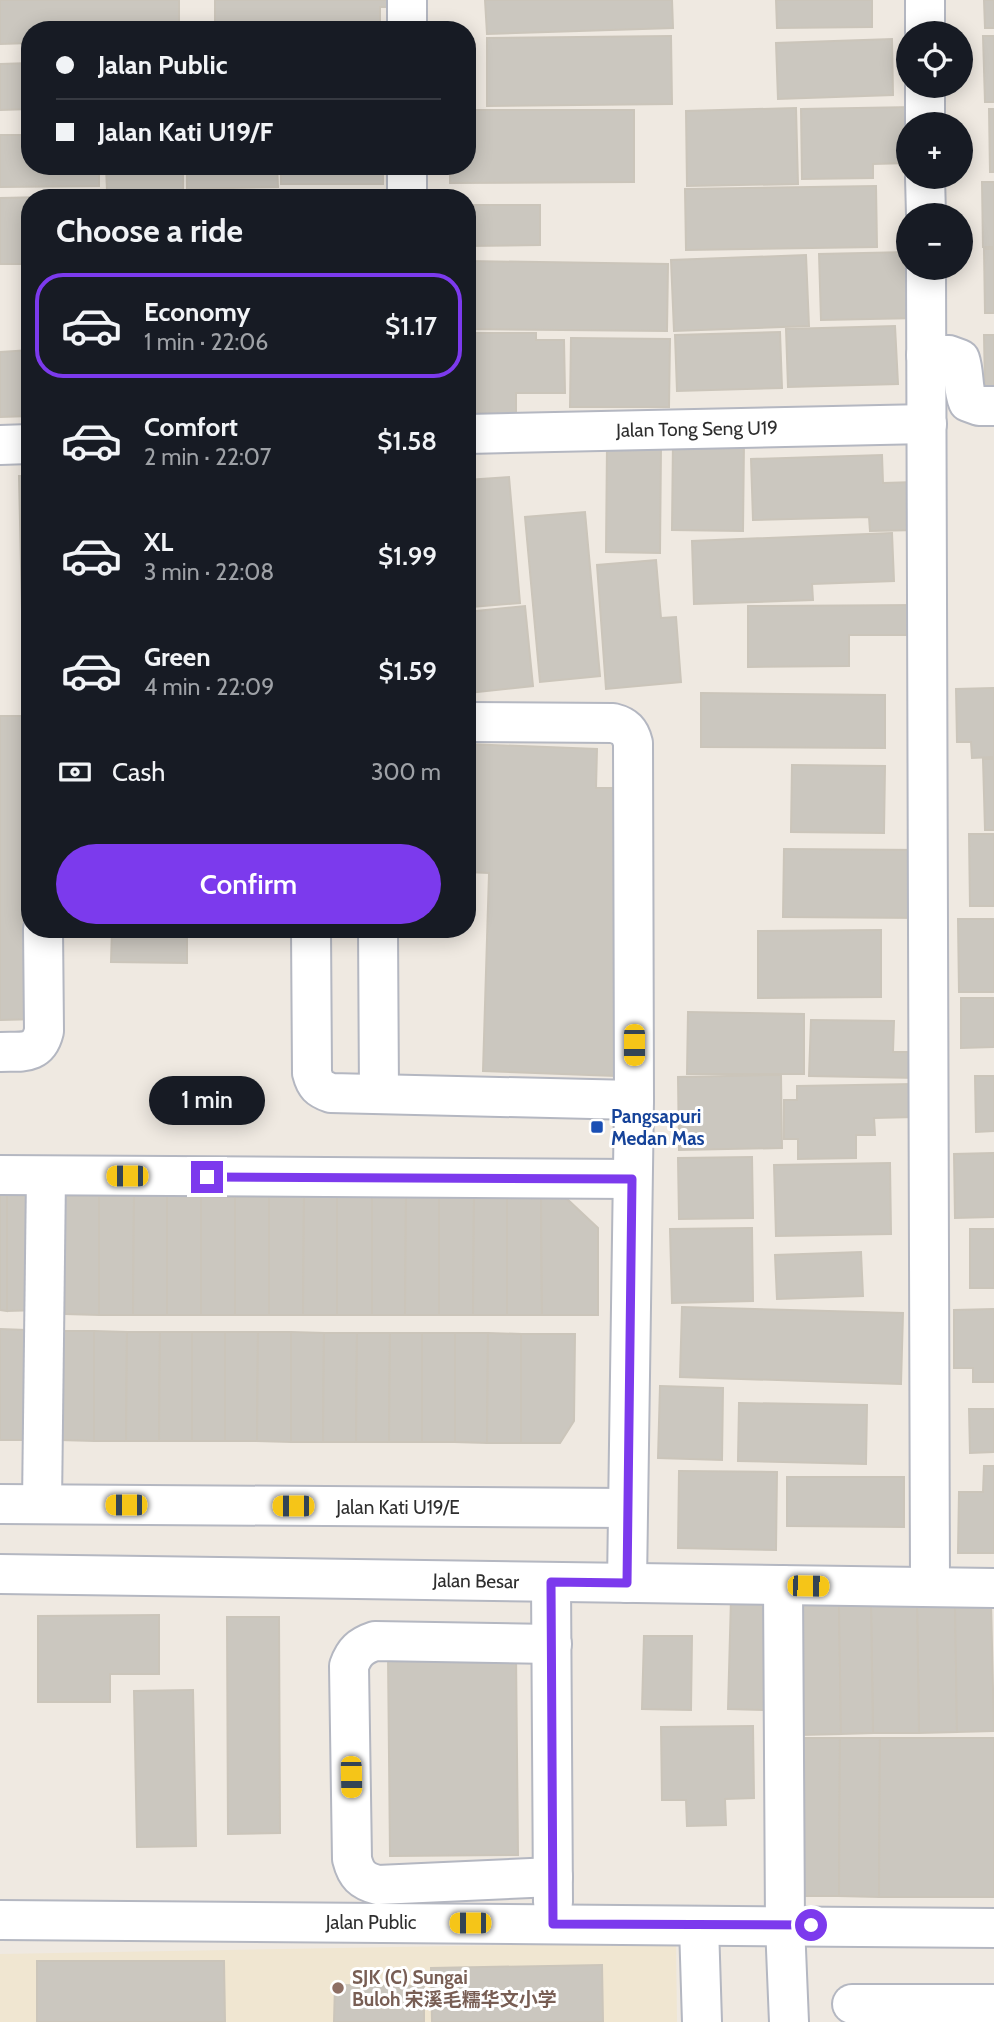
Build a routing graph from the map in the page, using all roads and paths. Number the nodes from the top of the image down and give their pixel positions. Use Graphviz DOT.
graph roads {
  1 [pos="407,0"];
  2 [pos="925,0"];
  3 [pos="407,21"];
  4 [pos="925,21"];
  5 [pos="926,280"];
  6 [pos="926,355"];
  7 [pos="994,406"];
  8 [pos="927,424"];
  9 [pos="476,434"];
  10 [pos="21,444"];
  11 [pos="0,445"];
  12 [pos="476,722"];
  13 [pos="43,938"];
  14 [pos="311,938"];
  15 [pos="378,938"];
  16 [pos="0,1052"];
  17 [pos="379,1094"];
  18 [pos="634,1100"];
  19 [pos="0,1175"];
  20 [pos="46,1176"];
  21 [pos="632,1179"];
  22 [pos="0,1504"];
  23 [pos="42,1504"];
  24 [pos="628,1508"];
  25 [pos="0,1574"];
  26 [pos="551,1582"];
  27 [pos="627,1583"];
  28 [pos="783,1585"];
  29 [pos="930,1587"];
  30 [pos="994,1588"];
  31 [pos="552,1644"];
  32 [pos="553,1877"];
  33 [pos="0,1920"];
  34 [pos="553,1924"];
  35 [pos="785,1925"];
  36 [pos="699,1926"];
  37 [pos="994,1928"];
  38 [pos="852,2004"];
  39 [pos="994,2004"];
  40 [pos="702,2022"];
  41 [pos="789,2022"];
  1 -- 3 [label="street"];
  2 -- 4 [label="street"];
  5 -- 6 [label="street"];
  6 -- 7 [label="street"];
  6 -- 8 [label="street"];
  8 -- 9 [label="street, Jalan Tong Seng U19"];
  8 -- 29 [label="street"];
  10 -- 11 [label="street"];
  12 -- 18 [label="street"];
  13 -- 16 [label="street"];
  14 -- 17 [label="street"];
  15 -- 17 [label="street"];
  17 -- 18 [label="street"];
  18 -- 21 [label="street"];
  19 -- 20 [label="street"];
  20 -- 21 [label="street"];
  20 -- 23 [label="street"];
  21 -- 24 [label="street"];
  22 -- 23 [label="street, Jalan Kati U19/E"];
  23 -- 24 [label="street, Jalan Kati U19/E"];
  24 -- 27 [label="street"];
  25 -- 26 [label="street, Jalan Besar"];
  26 -- 27 [label="street, Jalan Besar"];
  26 -- 31 [label="street"];
  27 -- 28 [label="street, Jalan Besar"];
  28 -- 29 [label="street, Jalan Besar"];
  28 -- 35 [label="street"];
  29 -- 30 [label="street, Jalan Besar"];
  31 -- 32 [label="street"];
  31 -- 32 [label="street"];
  32 -- 34 [label="street"];
  33 -- 34 [label="street, Jalan Public"];
  34 -- 36 [label="street, Jalan Public"];
  35 -- 36 [label="street, Jalan Public"];
  35 -- 37 [label="street, Jalan Public"];
  35 -- 41 [label="street"];
  36 -- 40 [label="street"];
  38 -- 39 [label="street"];
}
